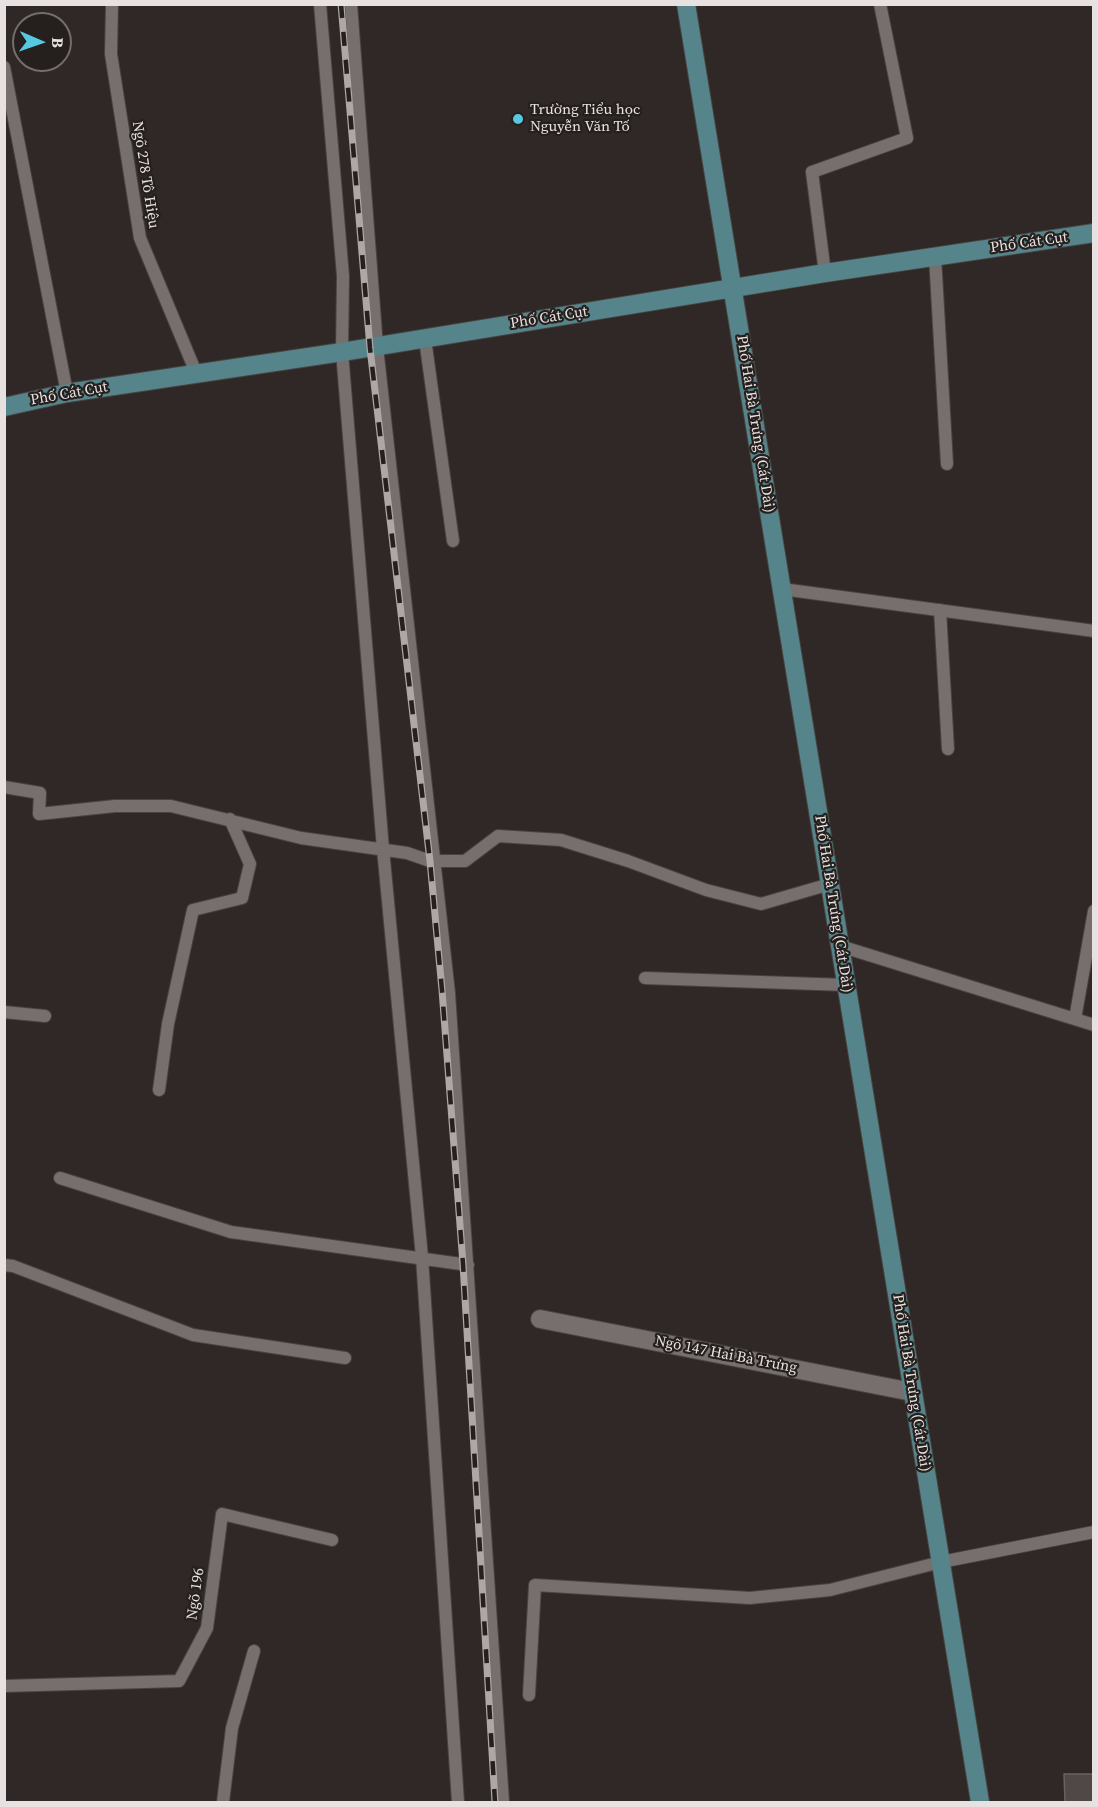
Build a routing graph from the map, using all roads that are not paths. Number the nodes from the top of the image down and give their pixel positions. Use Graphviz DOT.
graph roads {
  1 [pos="112,4"];
  2 [pos="320,4"];
  3 [pos="351,4"];
  4 [pos="686,4"];
  5 [pos="880,4"];
  6 [pos="4,66"];
  7 [pos="1094,233"];
  8 [pos="935,256"];
  9 [pos="825,273"];
  10 [pos="732,288"];
  11 [pos="425,339"];
  12 [pos="377,346"];
  13 [pos="342,352"];
  14 [pos="197,375"];
  15 [pos="67,393"];
  16 [pos="4,407"];
  17 [pos="947,464"];
  18 [pos="453,541"];
  19 [pos="782,589"];
  20 [pos="940,610"];
  21 [pos="1094,631"];
  22 [pos="948,749"];
  23 [pos="4,787"];
  24 [pos="230,819"];
  25 [pos="383,849"];
  26 [pos="435,861"];
  27 [pos="830,884"];
  28 [pos="1094,911"];
  29 [pos="840,946"];
  30 [pos="645,978"];
  31 [pos="846,985"];
  32 [pos="4,1012"];
  33 [pos="45,1016"];
  34 [pos="1075,1019"];
  35 [pos="1094,1025"];
  36 [pos="159,1090"];
  37 [pos="60,1178"];
  38 [pos="422,1257"];
  39 [pos="4,1265"];
  40 [pos="468,1265"];
  41 [pos="540,1318"];
  42 [pos="345,1358"];
  43 [pos="912,1392"];
  44 [pos="1094,1532"];
  45 [pos="332,1540"];
  46 [pos="941,1562"];
  47 [pos="254,1651"];
  48 [pos="4,1686"];
  49 [pos="529,1695"];
  50 [pos="223,1803"];
  51 [pos="458,1803"];
  52 [pos="503,1803"];
  53 [pos="980,1803"];
  1 -- 14 [label="lane, Ngõ 278 Tô Hiệu"];
  2 -- 13 [label="lane"];
  3 -- 12 [label="lane"];
  4 -- 10 [label="main road, Phố Hai Bà Trưng (Cát Dài)"];
  5 -- 9 [label="lane"];
  6 -- 15 [label="lane"];
  7 -- 8 [label="main road, Phố Cát Cụt"];
  8 -- 9 [label="main road, Phố Cát Cụt"];
  8 -- 17 [label="lane"];
  9 -- 10 [label="main road, Phố Cát Cụt"];
  10 -- 11 [label="main road, Phố Cát Cụt"];
  10 -- 19 [label="main road, Phố Hai Bà Trưng (Cát Dài)"];
  11 -- 12 [label="main road, Phố Cát Cụt"];
  11 -- 18 [label="lane"];
  12 -- 13 [label="main road, Phố Cát Cụt"];
  12 -- 26 [label="lane"];
  13 -- 14 [label="main road, Phố Cát Cụt"];
  13 -- 25 [label="lane"];
  14 -- 15 [label="main road, Phố Cát Cụt"];
  15 -- 16 [label="main road, Phố Cát Cụt"];
  19 -- 20 [label="lane"];
  19 -- 27 [label="main road, Phố Hai Bà Trưng (Cát Dài)"];
  20 -- 21 [label="lane"];
  20 -- 22 [label="lane"];
  23 -- 24 [label="lane"];
  24 -- 25 [label="lane"];
  24 -- 36 [label="lane"];
  25 -- 26 [label="lane"];
  25 -- 38 [label="lane"];
  26 -- 27 [label="lane"];
  26 -- 40 [label="lane"];
  27 -- 29 [label="main road, Phố Hai Bà Trưng (Cát Dài)"];
  28 -- 34 [label="lane"];
  29 -- 31 [label="main road, Phố Hai Bà Trưng (Cát Dài)"];
  29 -- 34 [label="lane"];
  30 -- 31 [label="lane"];
  31 -- 43 [label="main road, Phố Hai Bà Trưng (Cát Dài)"];
  32 -- 33 [label="lane"];
  34 -- 35 [label="lane"];
  37 -- 38 [label="lane"];
  38 -- 40 [label="lane"];
  38 -- 51 [label="lane"];
  39 -- 42 [label="lane"];
  40 -- 52 [label="lane"];
  41 -- 43 [label="street, Ngõ 147 Hai Bà Trưng"];
  43 -- 46 [label="main road, Phố Hai Bà Trưng (Cát Dài)"];
  44 -- 46 [label="lane"];
  45 -- 48 [label="lane, Ngõ 196"];
  46 -- 49 [label="lane"];
  46 -- 53 [label="main road, Phố Hai Bà Trưng (Cát Dài)"];
  47 -- 50 [label="lane"];
}
